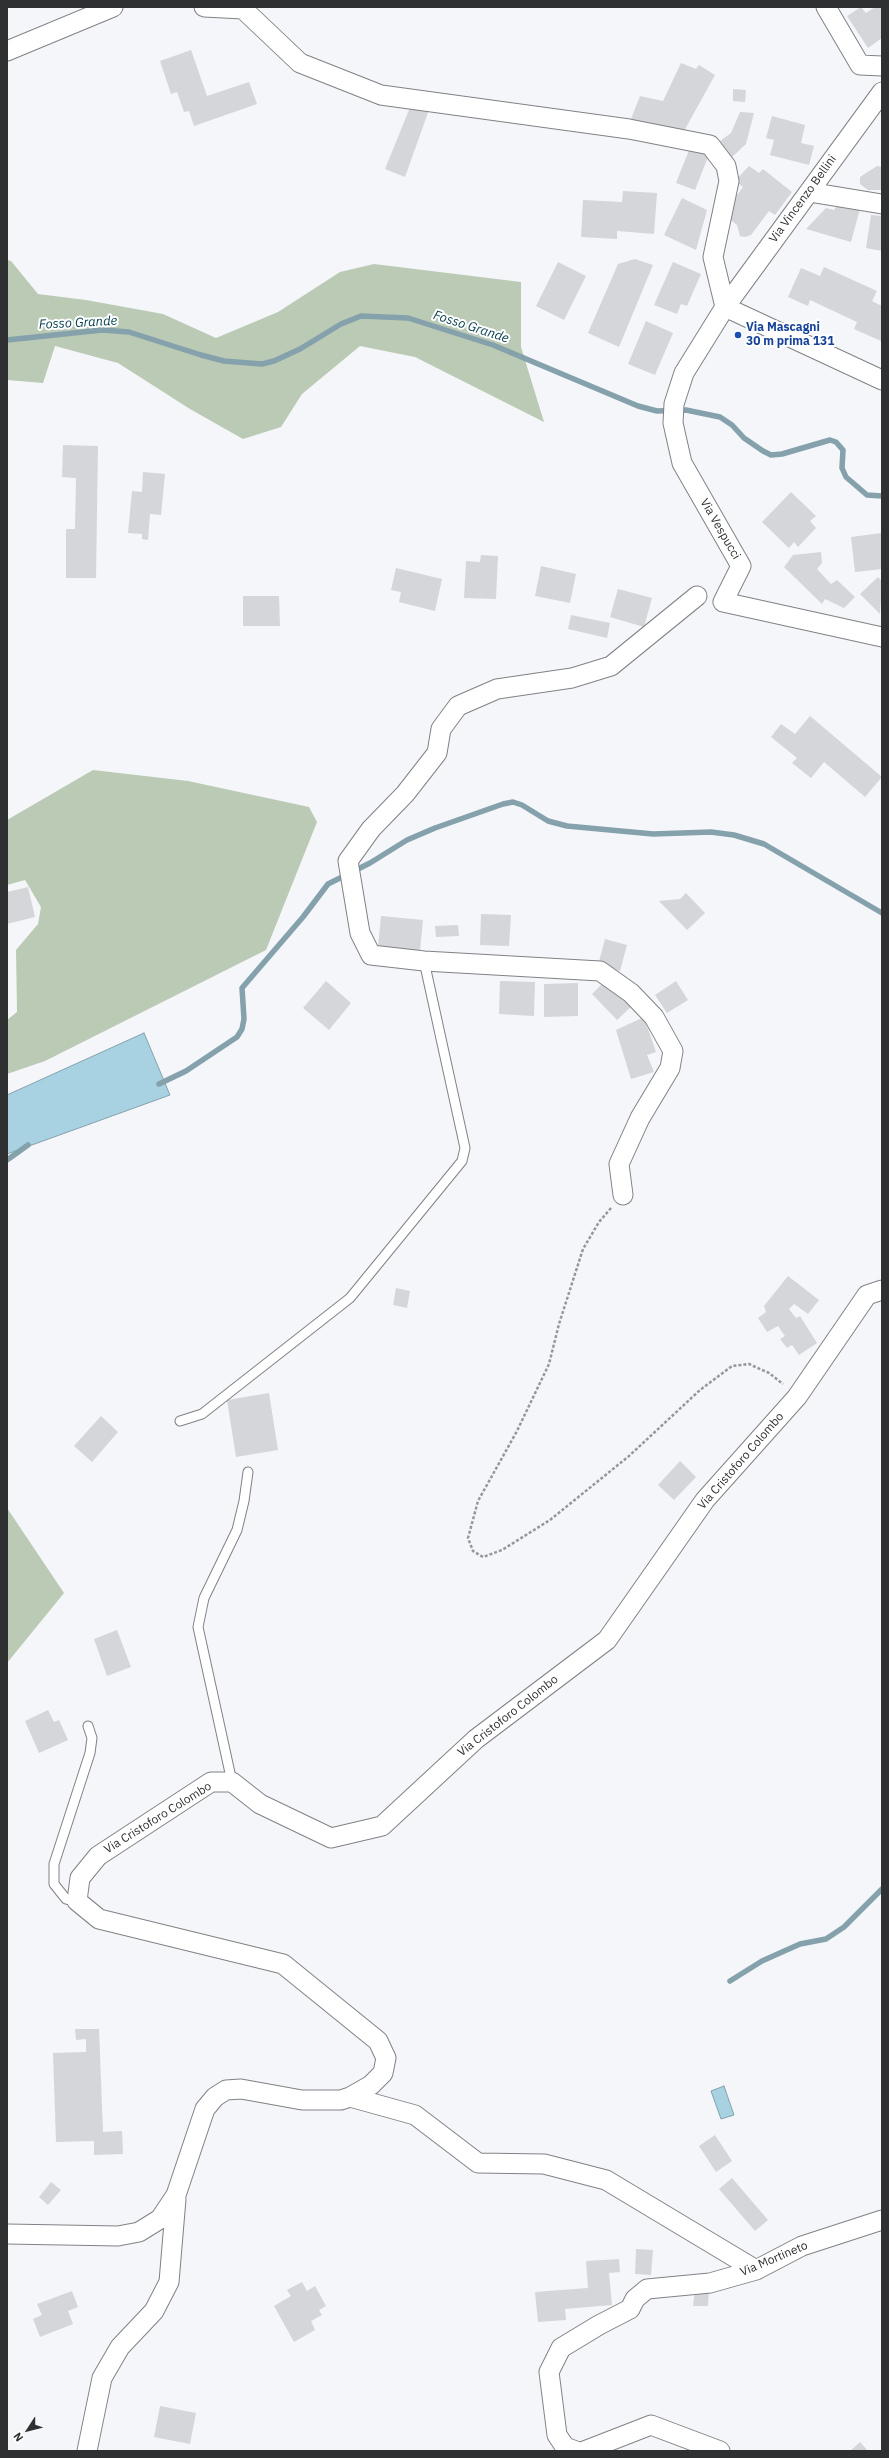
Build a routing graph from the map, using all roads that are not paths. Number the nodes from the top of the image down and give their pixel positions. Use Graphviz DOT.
graph roads {
  1 [pos="113,7"];
  2 [pos="204,7"];
  3 [pos="826,7"];
  4 [pos="7,51"];
  5 [pos="882,66"];
  6 [pos="882,92"];
  7 [pos="809,192"];
  8 [pos="882,204"];
  9 [pos="725,307"];
  10 [pos="882,380"];
  11 [pos="697,596"];
  12 [pos="882,637"];
  13 [pos="424,961"];
  14 [pos="623,1196"];
  15 [pos="882,1290"];
  16 [pos="180,1421"];
  17 [pos="248,1472"];
  18 [pos="88,1726"];
  19 [pos="232,1782"];
  20 [pos="77,1902"];
  21 [pos="350,2097"];
  22 [pos="176,2195"];
  23 [pos="882,2220"];
  24 [pos="7,2234"];
  25 [pos="756,2270"];
  26 [pos="87,2451"];
  27 [pos="576,2451"];
  28 [pos="584,2451"];
  29 [pos="720,2451"];
  1 -- 4 [label="street"];
  2 -- 9 [label="street"];
  3 -- 5 [label="street"];
  6 -- 7 [label="street, Via Vincenzo Bellini"];
  7 -- 8 [label="street"];
  7 -- 9 [label="street, Via Vincenzo Bellini"];
  9 -- 10 [label="street"];
  9 -- 12 [label="street, Via Vespucci"];
  11 -- 13 [label="street"];
  13 -- 14 [label="street"];
  13 -- 16 [label="lane"];
  15 -- 19 [label="street, Via Cristoforo Colombo"];
  17 -- 19 [label="lane"];
  18 -- 20 [label="lane"];
  19 -- 20 [label="street, Via Cristoforo Colombo"];
  20 -- 21 [label="street"];
  21 -- 22 [label="street"];
  21 -- 25 [label="street"];
  22 -- 24 [label="street"];
  22 -- 26 [label="street"];
  23 -- 25 [label="street, Via Mortineto"];
  25 -- 27 [label="street, Via Mortineto"];
  28 -- 29 [label="street"];
}
